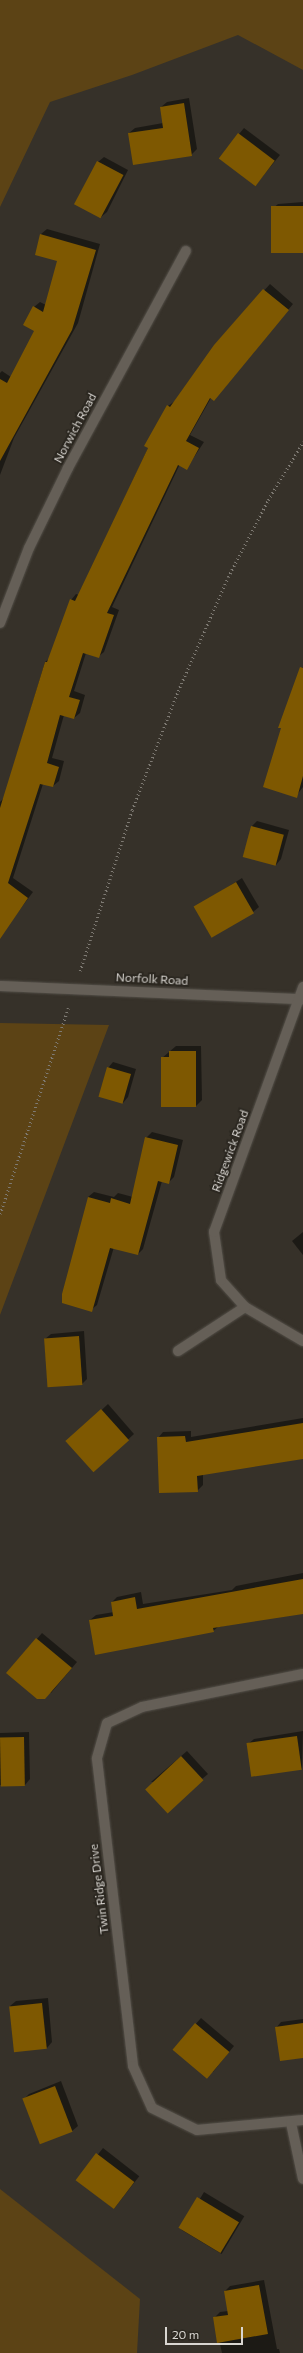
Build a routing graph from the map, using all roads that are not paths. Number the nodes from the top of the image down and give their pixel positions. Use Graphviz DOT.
graph roads {
  1 [pos="186,251"];
  2 [pos="0,623"];
  3 [pos="0,986"];
  4 [pos="303,987"];
  5 [pos="301,1000"];
  6 [pos="244,1307"];
  7 [pos="303,1341"];
  8 [pos="178,1351"];
  9 [pos="303,1674"];
  10 [pos="303,2120"];
  11 [pos="291,2123"];
  12 [pos="303,2179"];
  1 -- 2 [label="street, Norwich Road"];
  3 -- 5 [label="street, Norfolk Road"];
  4 -- 5 [label="street, Ridgewick Road"];
  5 -- 6 [label="street, Ridgewick Road"];
  6 -- 7 [label="street, Ridgewick Road"];
  6 -- 8 [label="street"];
  9 -- 11 [label="street, Twin Ridge Drive"];
  10 -- 11 [label="street, Twin Ridge Drive"];
  11 -- 12 [label="street"];
}
